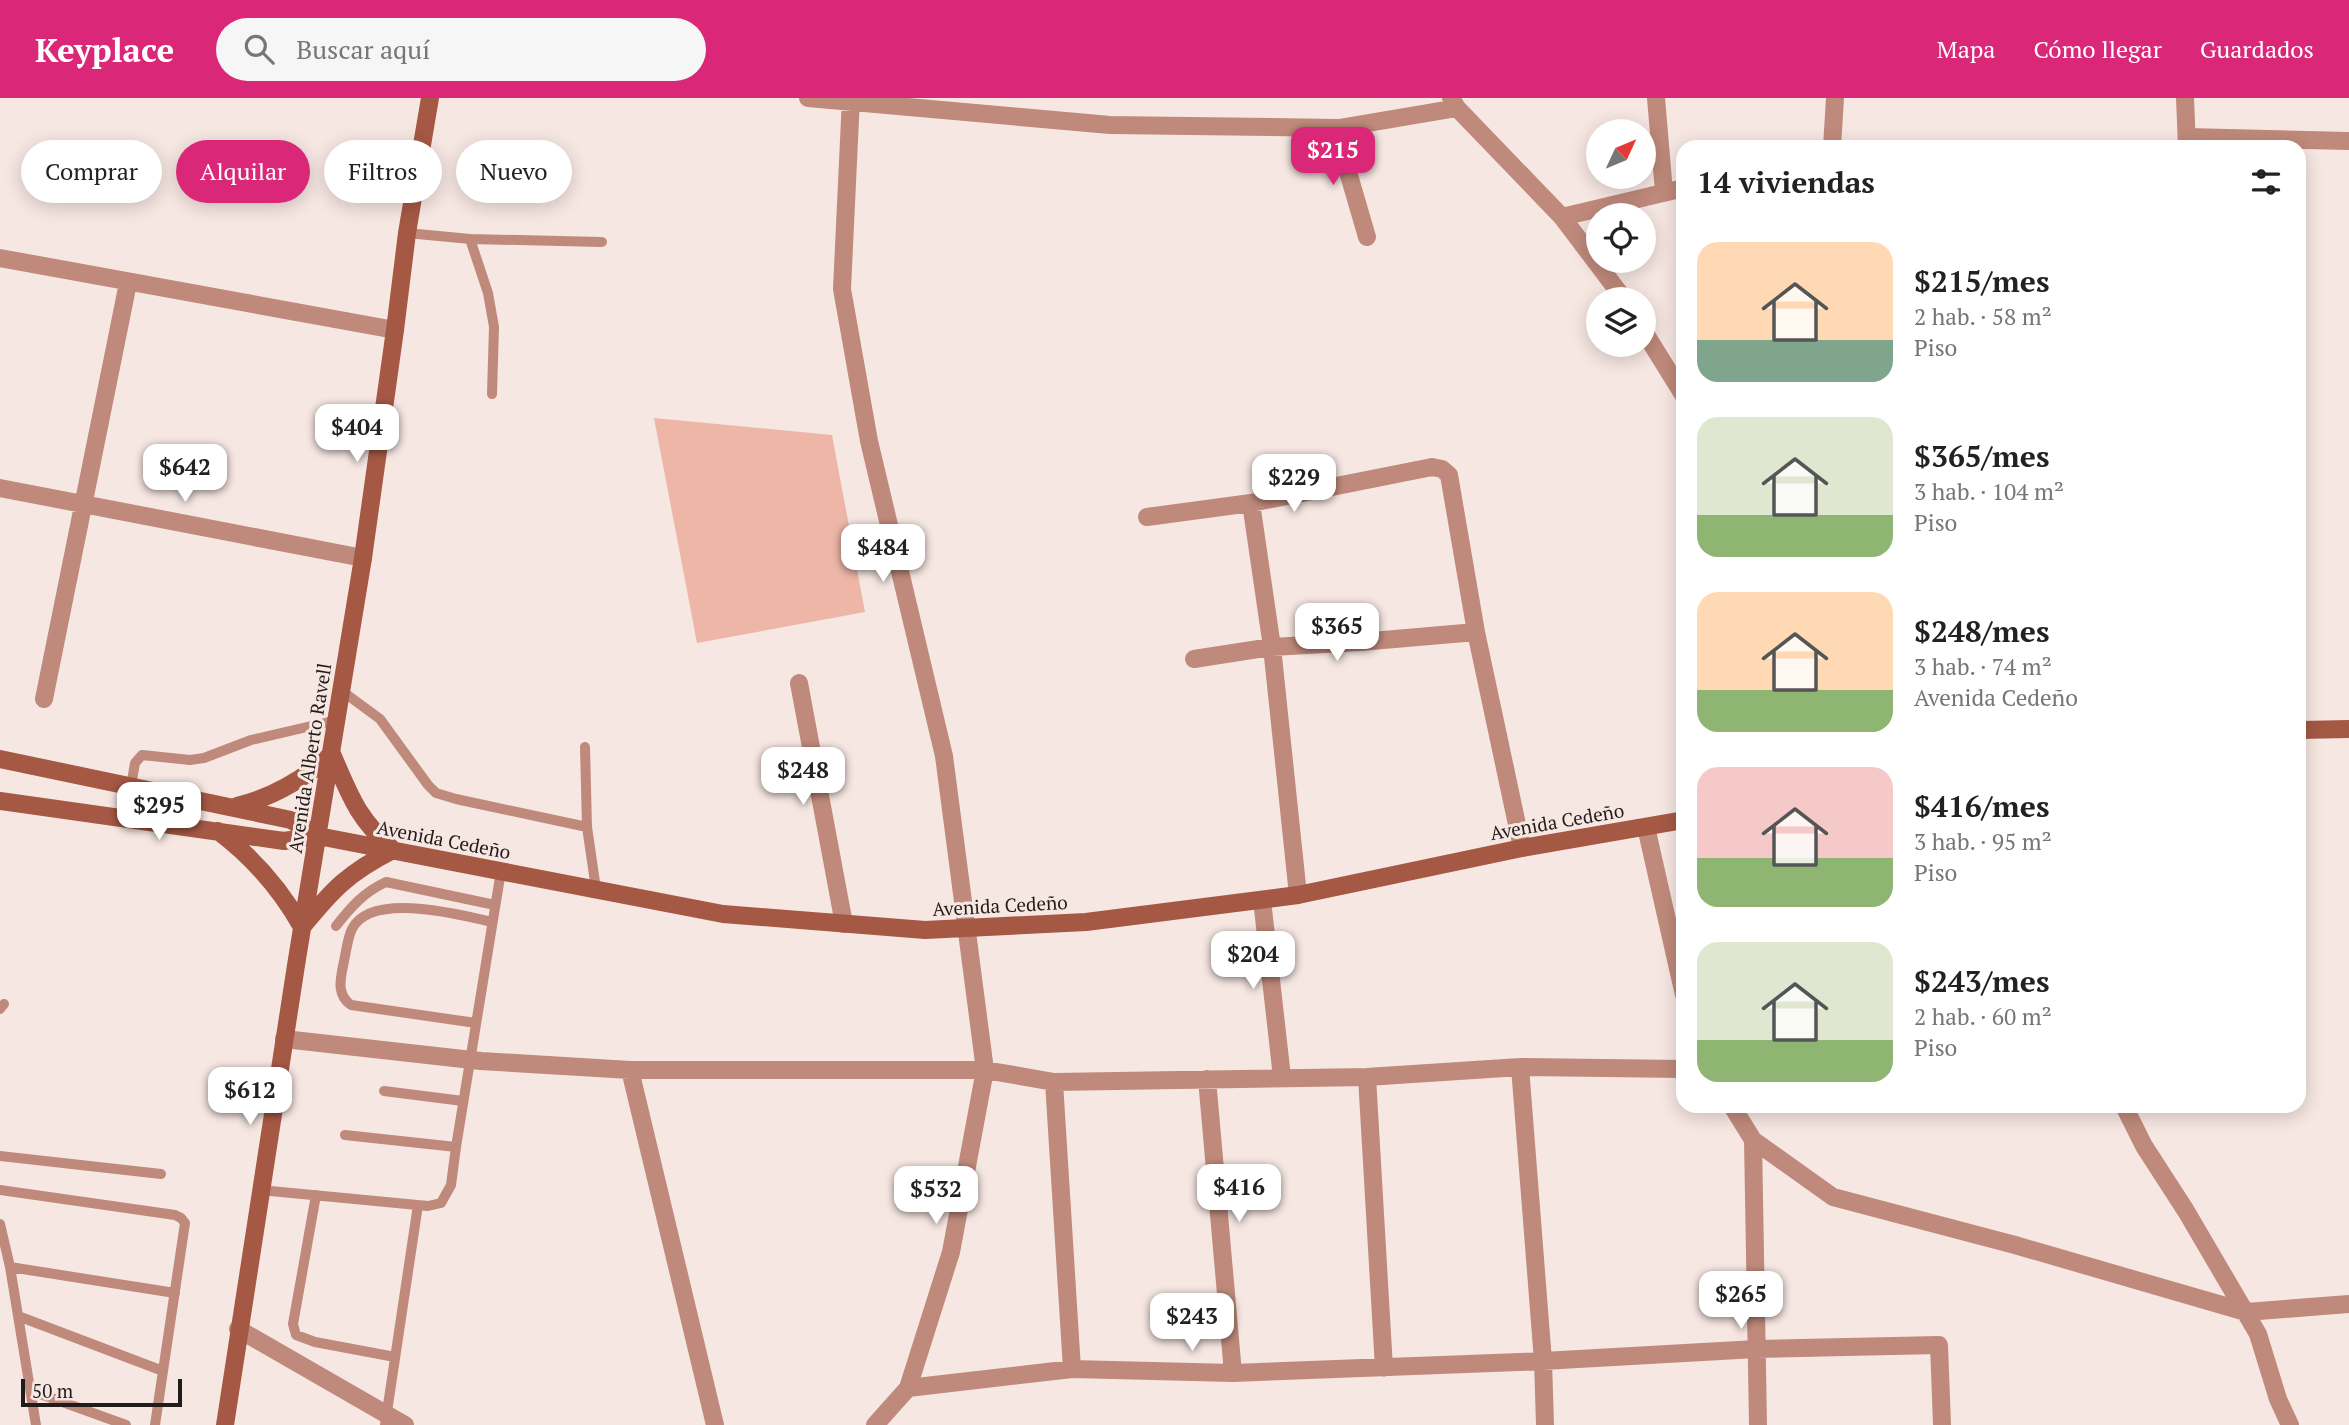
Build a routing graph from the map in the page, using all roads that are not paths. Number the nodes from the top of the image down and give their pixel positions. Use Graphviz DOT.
graph roads {
  1 [pos="430,98"];
  2 [pos="808,98"];
  3 [pos="1656,98"];
  4 [pos="1835,98"];
  5 [pos="2185,98"];
  6 [pos="850,101"];
  7 [pos="1454,103"];
  8 [pos="931,104"];
  9 [pos="1339,128"];
  10 [pos="1832,140"];
  11 [pos="2188,140"];
  12 [pos="2306,141"];
  13 [pos="2349,141"];
  14 [pos="1676,190"];
  15 [pos="1664,192"];
  16 [pos="1562,217"];
  17 [pos="407,233"];
  18 [pos="1367,237"];
  19 [pos="470,239"];
  20 [pos="602,242"];
  21 [pos="0,258"];
  22 [pos="128,282"];
  23 [pos="1615,287"];
  24 [pos="396,330"];
  25 [pos="1656,351"];
  26 [pos="1676,383"];
  27 [pos="492,394"];
  28 [pos="0,488"];
  29 [pos="1251,503"];
  30 [pos="84,504"];
  31 [pos="1147,517"];
  32 [pos="363,558"];
  33 [pos="1476,632"];
  34 [pos="1272,647"];
  35 [pos="1194,659"];
  36 [pos="799,682"];
  37 [pos="342,691"];
  38 [pos="44,699"];
  39 [pos="337,720"];
  40 [pos="2349,729"];
  41 [pos="2306,730"];
  42 [pos="586,747"];
  43 [pos="332,754"];
  44 [pos="0,758"];
  45 [pos="131,786"];
  46 [pos="0,800"];
  47 [pos="231,808"];
  48 [pos="1676,821"];
  49 [pos="587,827"];
  50 [pos="1646,827"];
  51 [pos="218,831"];
  52 [pos="317,836"];
  53 [pos="1522,848"];
  54 [pos="393,850"];
  55 [pos="501,871"];
  56 [pos="596,889"];
  57 [pos="1298,895"];
  58 [pos="1262,900"];
  59 [pos="495,905"];
  60 [pos="492,922"];
  61 [pos="845,924"];
  62 [pos="336,926"];
  63 [pos="302,927"];
  64 [pos="967,929"];
  65 [pos="1676,960"];
  66 [pos="475,1023"];
  67 [pos="284,1039"];
  68 [pos="470,1059"];
  69 [pos="1520,1067"];
  70 [pos="1676,1069"];
  71 [pos="630,1070"];
  72 [pos="985,1070"];
  73 [pos="1282,1077"];
  74 [pos="1367,1077"];
  75 [pos="1206,1079"];
  76 [pos="1054,1082"];
  77 [pos="384,1091"];
  78 [pos="463,1101"];
  79 [pos="1736,1113"];
  80 [pos="2128,1113"];
  81 [pos="345,1135"];
  82 [pos="1752,1140"];
  83 [pos="456,1147"];
  84 [pos="0,1156"];
  85 [pos="160,1174"];
  86 [pos="0,1190"];
  87 [pos="260,1190"];
  88 [pos="316,1195"];
  89 [pos="418,1205"];
  90 [pos="0,1224"];
  91 [pos="10,1267"];
  92 [pos="175,1293"];
  93 [pos="2349,1304"];
  94 [pos="2246,1312"];
  95 [pos="18,1316"];
  96 [pos="238,1329"];
  97 [pos="1756,1349"];
  98 [pos="396,1357"];
  99 [pos="1544,1361"];
  100 [pos="1384,1368"];
  101 [pos="1072,1369"];
  102 [pos="163,1371"];
  103 [pos="1233,1373"];
  104 [pos="908,1388"];
  105 [pos="32,1391"];
  106 [pos="386,1420"];
  107 [pos="36,1425"];
  108 [pos="126,1425"];
  109 [pos="155,1425"];
  110 [pos="225,1425"];
  111 [pos="405,1425"];
  112 [pos="715,1425"];
  113 [pos="875,1425"];
  114 [pos="1545,1425"];
  115 [pos="1758,1425"];
  116 [pos="1942,1425"];
  117 [pos="2290,1425"];
  1 -- 17 [label="street, Avenida Alberto Ravell"];
  2 -- 6 [label="street"];
  3 -- 15 [label="street"];
  4 -- 10 [label="street"];
  5 -- 11 [label="street"];
  6 -- 8 [label="street"];
  6 -- 64 [label="street"];
  7 -- 9 [label="street"];
  7 -- 16 [label="street"];
  8 -- 9 [label="street"];
  9 -- 18 [label="street"];
  12 -- 13 [label="street"];
  14 -- 15 [label="street"];
  15 -- 16 [label="street"];
  16 -- 23 [label="street"];
  17 -- 19 [label="lane"];
  17 -- 24 [label="street, Avenida Alberto Ravell"];
  19 -- 20 [label="lane"];
  19 -- 27 [label="lane"];
  21 -- 22 [label="street"];
  22 -- 24 [label="street"];
  22 -- 30 [label="street"];
  24 -- 32 [label="street, Avenida Alberto Ravell"];
  25 -- 26 [label="street"];
  28 -- 30 [label="street"];
  29 -- 31 [label="street"];
  29 -- 33 [label="street"];
  29 -- 34 [label="street"];
  30 -- 32 [label="street"];
  30 -- 38 [label="street"];
  32 -- 37 [label="street, Avenida Alberto Ravell"];
  33 -- 34 [label="street"];
  33 -- 53 [label="street"];
  34 -- 35 [label="street"];
  34 -- 57 [label="street"];
  36 -- 61 [label="street"];
  37 -- 39 [label="street, Avenida Alberto Ravell"];
  37 -- 49 [label="lane"];
  39 -- 43 [label="street, Avenida Alberto Ravell"];
  39 -- 45 [label="lane"];
  40 -- 41 [label="street"];
  42 -- 49 [label="lane"];
  43 -- 47 [label="street"];
  43 -- 52 [label="street, Avenida Alberto Ravell"];
  43 -- 54 [label="street"];
  44 -- 45 [label="street"];
  45 -- 47 [label="street"];
  46 -- 51 [label="street"];
  47 -- 52 [label="street"];
  48 -- 50 [label="street, Avenida Cedeño"];
  49 -- 56 [label="lane"];
  50 -- 53 [label="street, Avenida Cedeño"];
  50 -- 65 [label="street"];
  51 -- 52 [label="street"];
  51 -- 63 [label="street"];
  52 -- 54 [label="street, Avenida Cedeño"];
  52 -- 63 [label="street, Avenida Alberto Ravell"];
  53 -- 57 [label="street, Avenida Cedeño"];
  54 -- 55 [label="street, Avenida Cedeño"];
  54 -- 63 [label="street"];
  55 -- 56 [label="street, Avenida Cedeño"];
  55 -- 59 [label="lane"];
  56 -- 61 [label="street, Avenida Cedeño"];
  57 -- 58 [label="street, Avenida Cedeño"];
  58 -- 64 [label="street, Avenida Cedeño"];
  58 -- 73 [label="street"];
  59 -- 60 [label="lane"];
  59 -- 62 [label="lane"];
  60 -- 66 [label="lane"];
  60 -- 66 [label="lane"];
  61 -- 64 [label="street, Avenida Cedeño"];
  63 -- 67 [label="street, Avenida Alberto Ravell"];
  64 -- 72 [label="street"];
  66 -- 68 [label="lane"];
  67 -- 68 [label="street"];
  67 -- 87 [label="street, Avenida Alberto Ravell"];
  68 -- 71 [label="street"];
  68 -- 78 [label="lane"];
  69 -- 70 [label="street"];
  69 -- 74 [label="street"];
  69 -- 99 [label="street"];
  71 -- 72 [label="street"];
  71 -- 112 [label="street"];
  72 -- 76 [label="street"];
  72 -- 104 [label="street"];
  73 -- 74 [label="street"];
  73 -- 75 [label="street"];
  74 -- 100 [label="street"];
  75 -- 76 [label="street"];
  75 -- 103 [label="street"];
  76 -- 101 [label="street"];
  77 -- 78 [label="lane"];
  78 -- 83 [label="lane"];
  79 -- 82 [label="street"];
  80 -- 94 [label="street"];
  81 -- 83 [label="lane"];
  82 -- 94 [label="street"];
  82 -- 97 [label="street"];
  83 -- 89 [label="lane"];
  84 -- 85 [label="lane"];
  86 -- 92 [label="lane"];
  87 -- 88 [label="lane"];
  87 -- 96 [label="street, Avenida Alberto Ravell"];
  88 -- 89 [label="lane"];
  88 -- 98 [label="lane"];
  89 -- 98 [label="lane"];
  90 -- 91 [label="lane"];
  91 -- 92 [label="lane"];
  91 -- 95 [label="lane"];
  92 -- 102 [label="lane"];
  93 -- 94 [label="street"];
  94 -- 117 [label="street"];
  95 -- 102 [label="lane"];
  95 -- 105 [label="lane"];
  96 -- 106 [label="street"];
  96 -- 110 [label="street, Avenida Alberto Ravell"];
  97 -- 99 [label="street"];
  97 -- 115 [label="street"];
  97 -- 116 [label="street"];
  98 -- 106 [label="lane"];
  99 -- 100 [label="street"];
  99 -- 114 [label="street"];
  100 -- 103 [label="street"];
  101 -- 103 [label="street"];
  101 -- 104 [label="street"];
  102 -- 109 [label="lane"];
  104 -- 113 [label="street"];
  105 -- 107 [label="lane"];
  105 -- 108 [label="lane"];
  106 -- 111 [label="street"];
}
